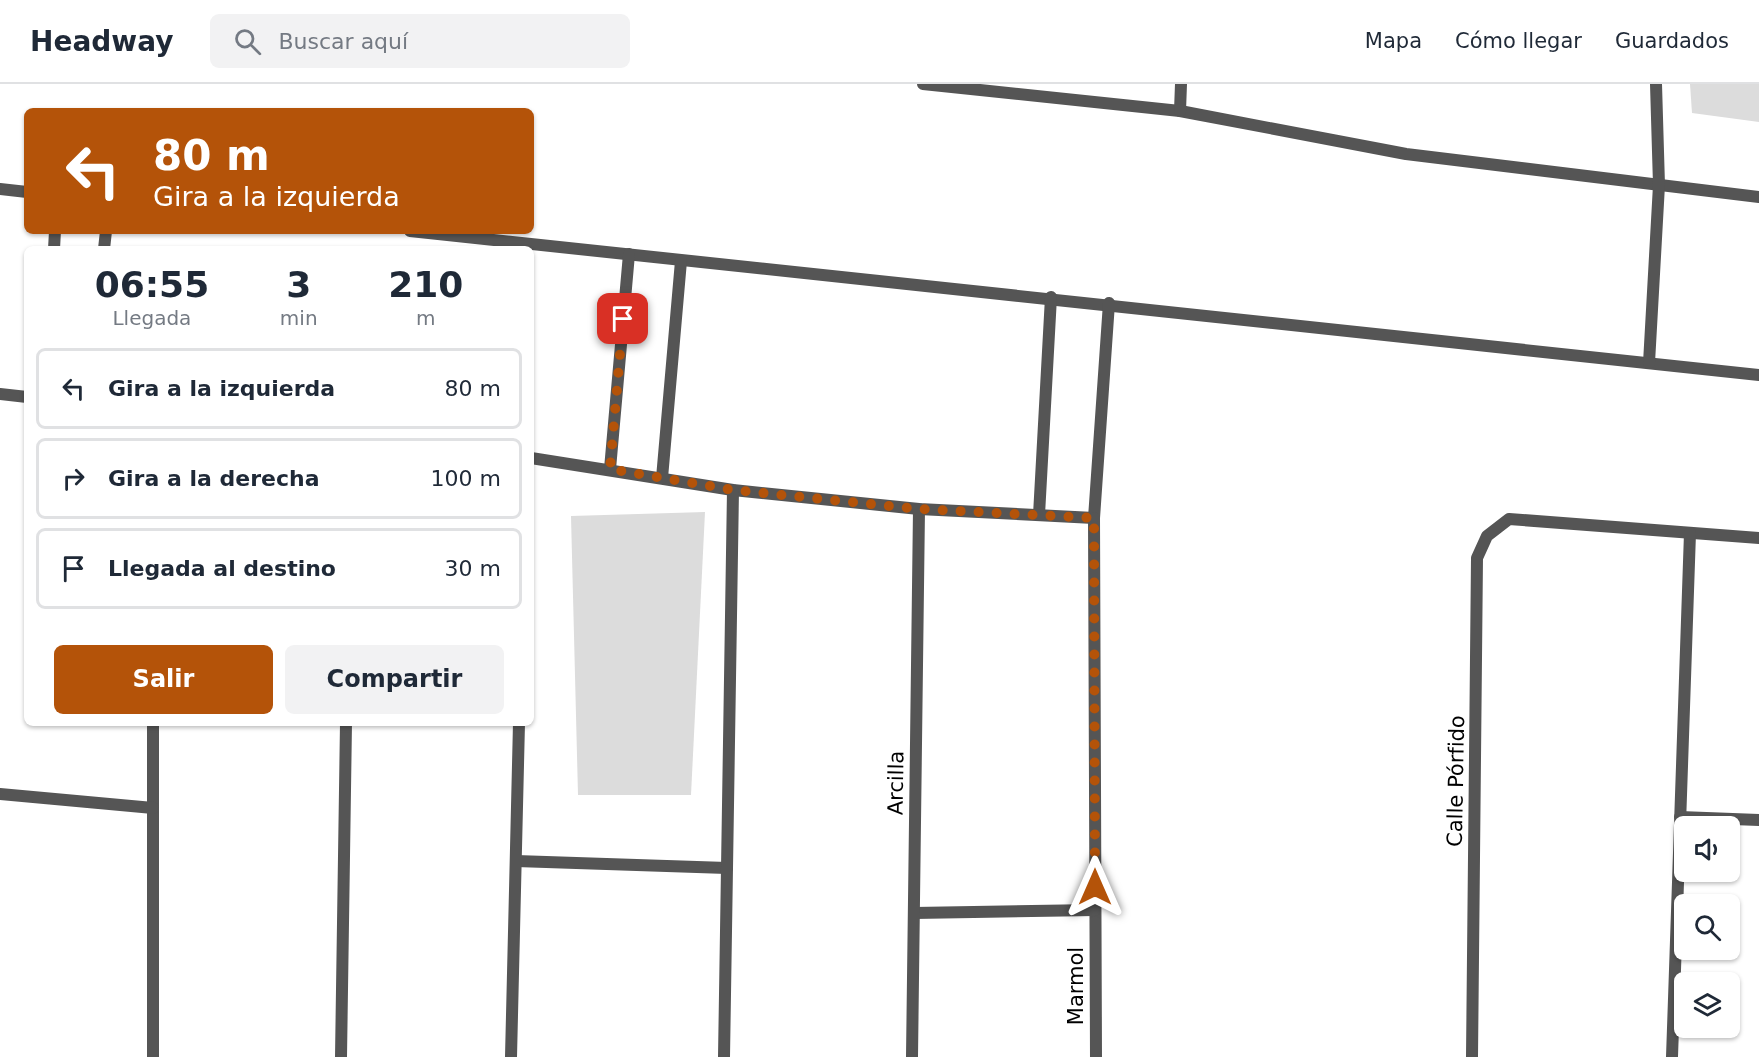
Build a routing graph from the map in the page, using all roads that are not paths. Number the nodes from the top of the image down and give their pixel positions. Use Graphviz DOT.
graph roads {
  1 [pos="923,84"];
  2 [pos="1180,84"];
  3 [pos="1656,84"];
  4 [pos="1180,111"];
  5 [pos="1659,185"];
  6 [pos="0,189"];
  7 [pos="24,192"];
  8 [pos="1759,197"];
  9 [pos="439,234"];
  10 [pos="629,254"];
  11 [pos="681,261"];
  12 [pos="1052,297"];
  13 [pos="1109,303"];
  14 [pos="1649,363"];
  15 [pos="1759,375"];
  16 [pos="0,394"];
  17 [pos="24,397"];
  18 [pos="534,458"];
  19 [pos="610,469"];
  20 [pos="662,478"];
  21 [pos="733,490"];
  22 [pos="919,509"];
  23 [pos="1039,515"];
  24 [pos="1094,518"];
  25 [pos="1690,532"];
  26 [pos="1759,538"];
  27 [pos="153,726"];
  28 [pos="346,726"];
  29 [pos="519,726"];
  30 [pos="0,794"];
  31 [pos="153,808"];
  32 [pos="1680,816"];
  33 [pos="1740,819"];
  34 [pos="1759,820"];
  35 [pos="516,861"];
  36 [pos="727,868"];
  37 [pos="1678,882"];
  38 [pos="1095,910"];
  39 [pos="914,913"];
  40 [pos="153,1057"];
  41 [pos="341,1057"];
  42 [pos="511,1057"];
  43 [pos="724,1057"];
  44 [pos="912,1057"];
  45 [pos="1096,1057"];
  46 [pos="1472,1057"];
  47 [pos="1672,1057"];
  1 -- 4 [label="street"];
  2 -- 4 [label="street"];
  3 -- 5 [label="street"];
  4 -- 5 [label="street"];
  5 -- 8 [label="street"];
  5 -- 14 [label="street"];
  6 -- 7 [label="street"];
  9 -- 10 [label="street"];
  10 -- 11 [label="street"];
  10 -- 19 [label="street"];
  11 -- 12 [label="street"];
  11 -- 20 [label="street"];
  12 -- 13 [label="street"];
  12 -- 23 [label="street"];
  13 -- 14 [label="street"];
  13 -- 24 [label="street, Marmol"];
  14 -- 15 [label="street"];
  16 -- 17 [label="street"];
  18 -- 19 [label="street"];
  19 -- 20 [label="street"];
  20 -- 21 [label="street"];
  21 -- 22 [label="street"];
  21 -- 36 [label="street"];
  22 -- 23 [label="street"];
  22 -- 39 [label="street, Arcilla"];
  23 -- 24 [label="street"];
  24 -- 38 [label="street, Marmol"];
  25 -- 26 [label="street"];
  25 -- 32 [label="street"];
  25 -- 46 [label="street, Calle Pórfido"];
  27 -- 31 [label="street"];
  28 -- 41 [label="street"];
  29 -- 35 [label="street"];
  30 -- 31 [label="street"];
  31 -- 40 [label="street"];
  33 -- 34 [label="street"];
  35 -- 36 [label="street"];
  35 -- 42 [label="street"];
  36 -- 43 [label="street"];
  37 -- 47 [label="street"];
  38 -- 39 [label="street"];
  38 -- 45 [label="street, Marmol"];
  39 -- 44 [label="street, Arcilla"];
}
